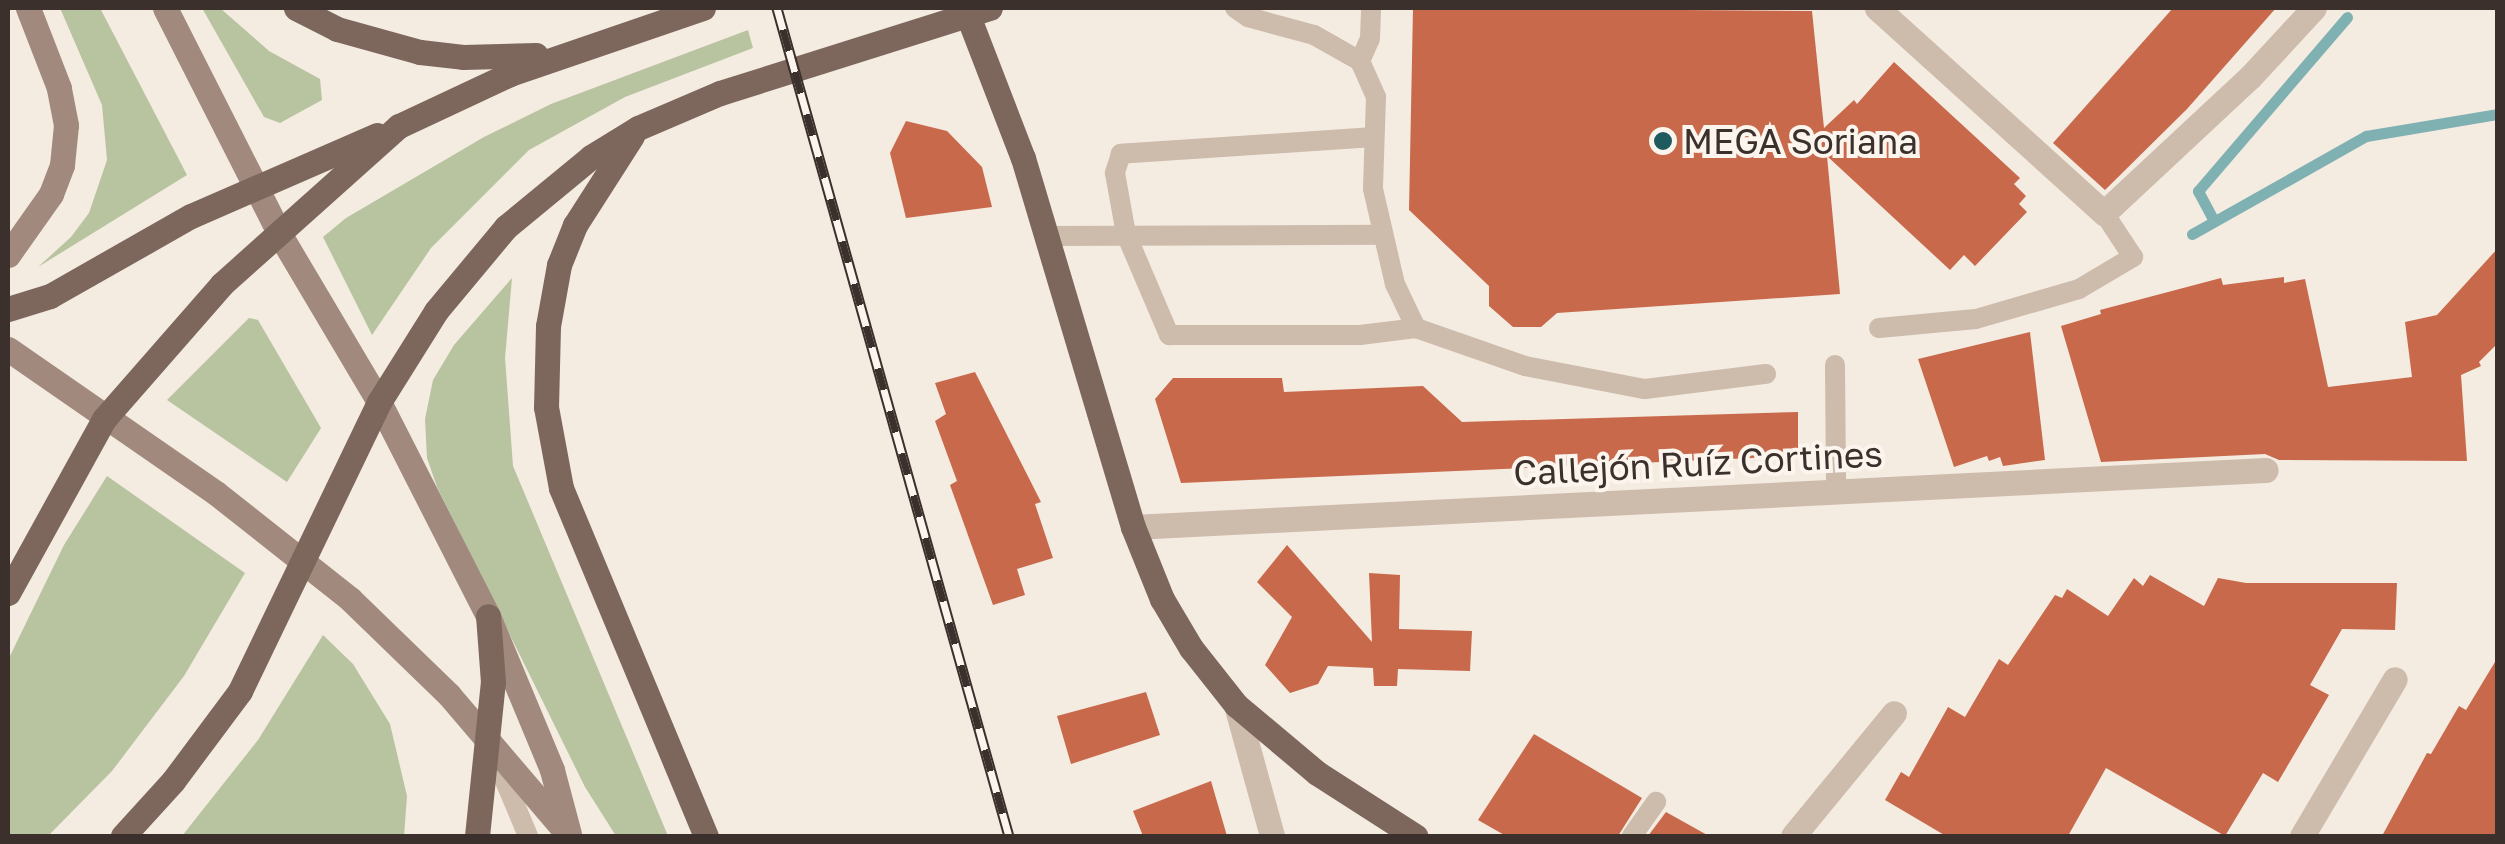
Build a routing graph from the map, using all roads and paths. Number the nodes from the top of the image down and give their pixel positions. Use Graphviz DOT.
graph roads {
  1 [pos="28,8"];
  2 [pos="165,8"];
  3 [pos="296,8"];
  4 [pos="703,8"];
  5 [pos="1234,8"];
  6 [pos="1371,8"];
  7 [pos="1877,8"];
  8 [pos="2314,8"];
  9 [pos="974,10"];
  10 [pos="651,16"];
  11 [pos="561,54"];
  12 [pos="1360,61"];
  13 [pos="399,126"];
  14 [pos="638,128"];
  15 [pos="1374,137"];
  16 [pos="255,185"];
  17 [pos="2104,213"];
  18 [pos="1126,234"];
  19 [pos="280,235"];
  20 [pos="1383,235"];
  21 [pos="1047,236"];
  22 [pos="8,254"];
  23 [pos="8,309"];
  24 [pos="1416,328"];
  25 [pos="1879,328"];
  26 [pos="8,349"];
  27 [pos="1836,364"];
  28 [pos="1766,374"];
  29 [pos="378,402"];
  30 [pos="104,418"];
  31 [pos="2266,470"];
  32 [pos="1836,491"];
  33 [pos="1133,527"];
  34 [pos="302,558"];
  35 [pos="8,593"];
  36 [pos="488,616"];
  37 [pos="2396,678"];
  38 [pos="1236,705"];
  39 [pos="1894,713"];
  40 [pos="489,742"];
  41 [pos="1656,802"];
  42 [pos="570,835"];
  43 [pos="123,836"];
  44 [pos="478,836"];
  45 [pos="528,836"];
  46 [pos="706,836"];
  47 [pos="1272,836"];
  48 [pos="1415,836"];
  49 [pos="1632,836"];
  50 [pos="1793,836"];
  51 [pos="2302,836"];
  1 -- 22 [label="main road"];
  2 -- 16 [label="main road"];
  3 -- 11 [label="main road"];
  4 -- 10 [label="main road"];
  5 -- 12 [label="lane"];
  6 -- 12 [label="lane"];
  7 -- 17 [label="street"];
  8 -- 17 [label="street"];
  9 -- 14 [label="main road"];
  9 -- 21 [label="main road"];
  10 -- 11 [label="main road"];
  11 -- 13 [label="main road"];
  12 -- 15 [label="lane"];
  13 -- 16 [label="main road"];
  13 -- 19 [label="main road"];
  14 -- 29 [label="main road"];
  14 -- 46 [label="main road"];
  15 -- 18 [label="lane"];
  15 -- 20 [label="lane"];
  16 -- 19 [label="main road"];
  16 -- 23 [label="main road"];
  17 -- 25 [label="lane"];
  18 -- 20 [label="lane"];
  18 -- 21 [label="lane"];
  18 -- 24 [label="lane"];
  19 -- 29 [label="main road"];
  19 -- 30 [label="main road"];
  20 -- 24 [label="lane"];
  21 -- 33 [label="main road"];
  24 -- 28 [label="lane"];
  26 -- 30 [label="main road"];
  27 -- 32 [label="lane"];
  29 -- 34 [label="main road"];
  29 -- 36 [label="main road"];
  30 -- 34 [label="main road"];
  30 -- 35 [label="main road"];
  31 -- 32 [label="street, Callejón Ruíz Cortines"];
  32 -- 33 [label="street, Callejón Ruíz Cortines"];
  33 -- 38 [label="main road"];
  34 -- 40 [label="main road"];
  34 -- 43 [label="main road"];
  36 -- 40 [label="main road"];
  36 -- 42 [label="main road"];
  37 -- 51 [label="street"];
  38 -- 47 [label="street"];
  38 -- 48 [label="main road"];
  39 -- 50 [label="street"];
  40 -- 42 [label="main road"];
  40 -- 44 [label="main road"];
  40 -- 45 [label="lane"];
  41 -- 49 [label="lane"];
}
